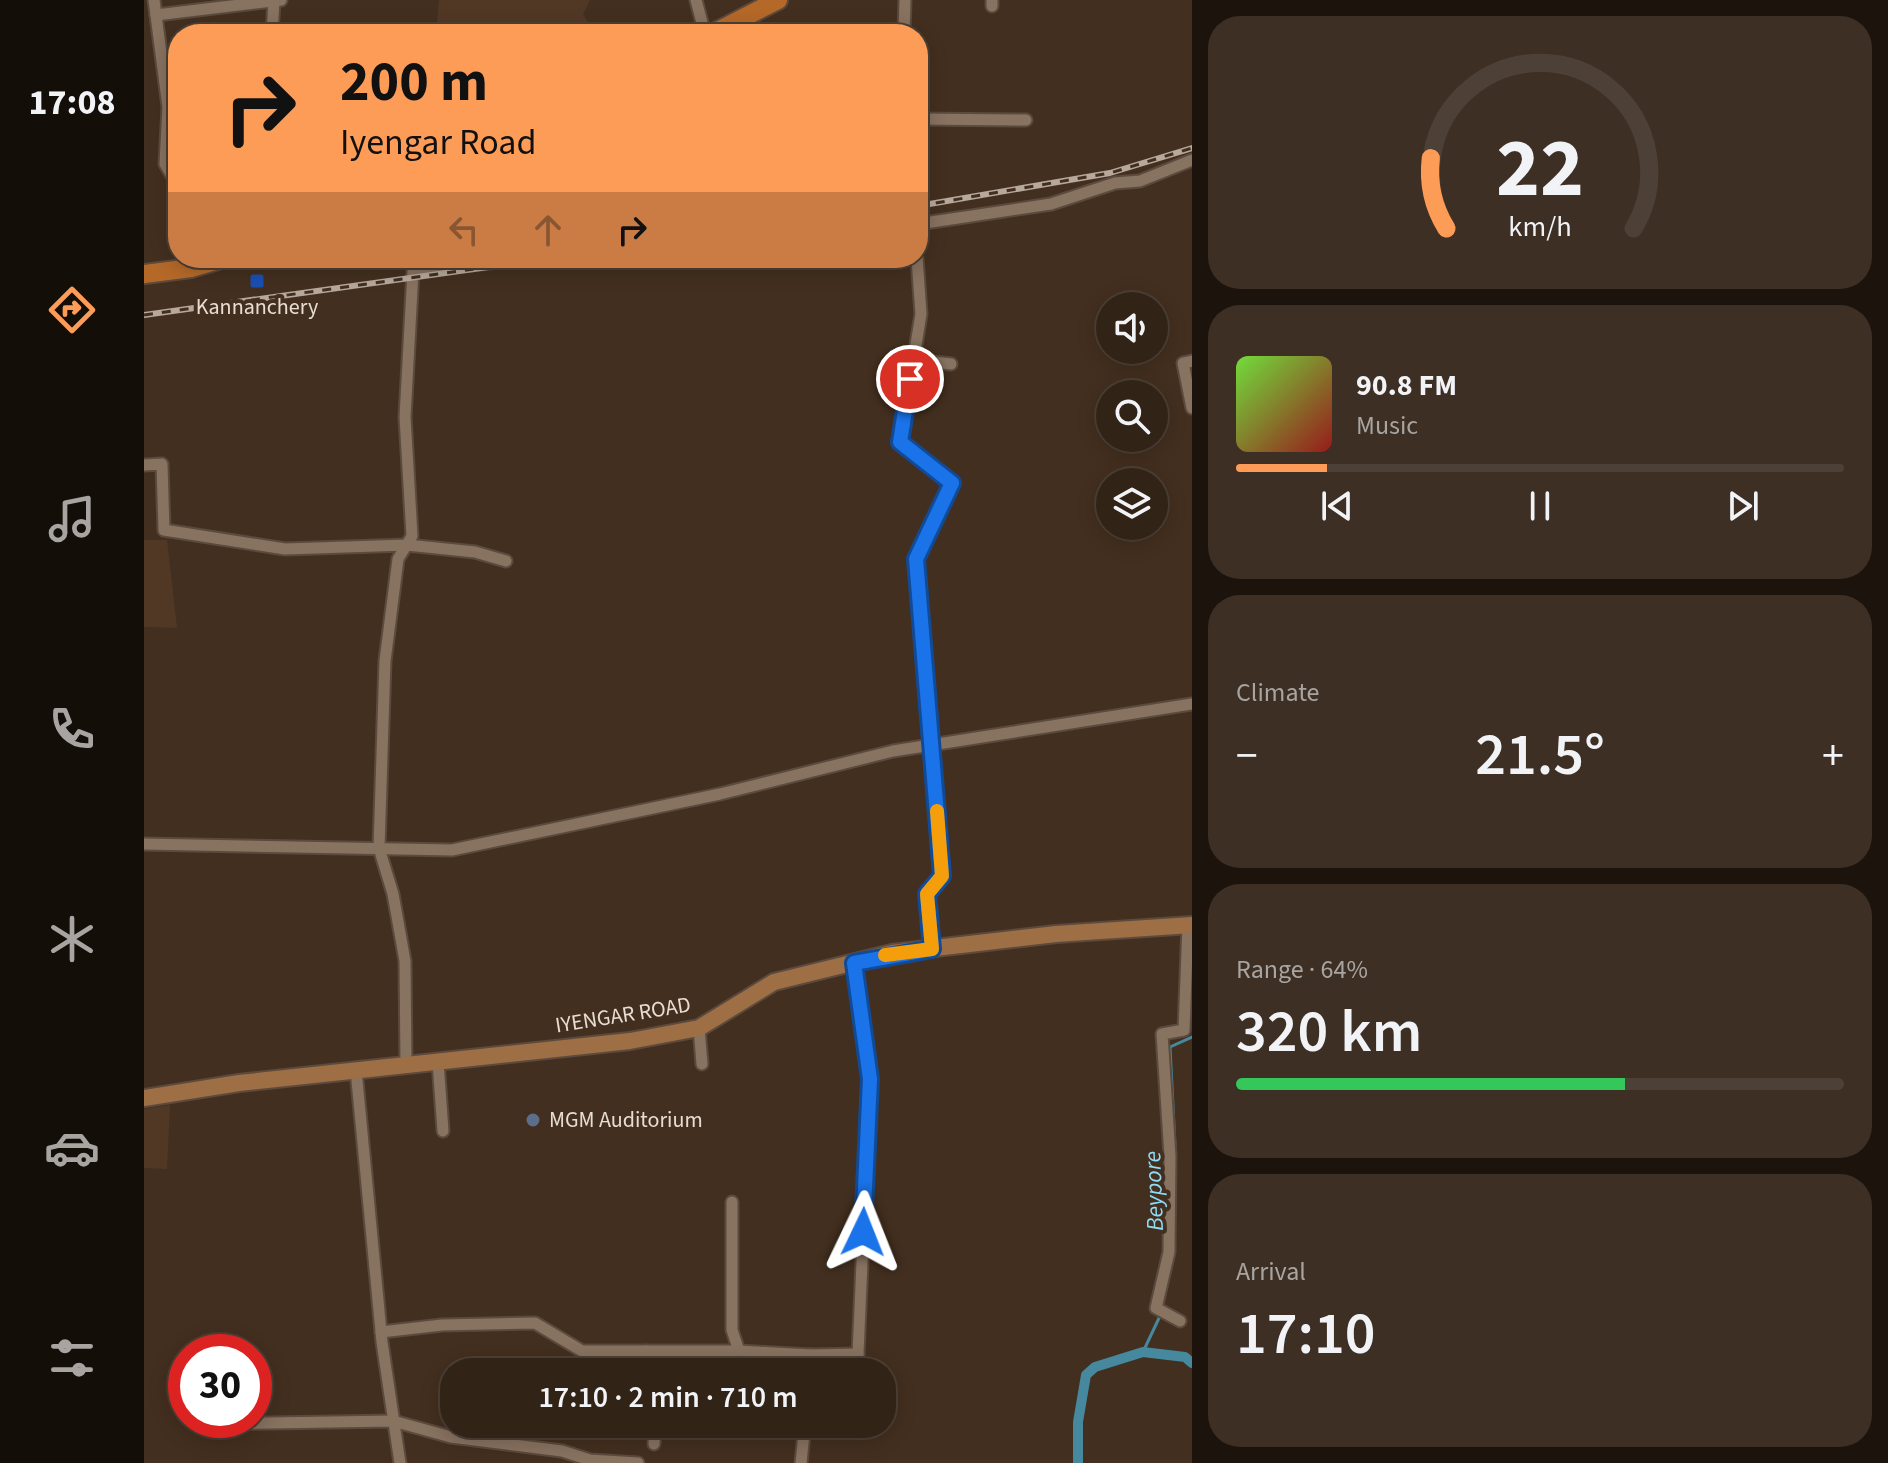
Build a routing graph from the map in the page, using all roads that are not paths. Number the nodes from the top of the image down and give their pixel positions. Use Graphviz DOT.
graph roads {
  1 [pos="154,0"];
  2 [pos="281,0"];
  3 [pos="696,0"];
  4 [pos="778,0"];
  5 [pos="905,0"];
  6 [pos="274,1"];
  7 [pos="156,15"];
  8 [pos="273,24"];
  9 [pos="702,24"];
  10 [pos="731,24"];
  11 [pos="904,24"];
  12 [pos="168,107"];
  13 [pos="168,107"];
  14 [pos="928,119"];
  15 [pos="1026,120"];
  16 [pos="1192,160"];
  17 [pos="168,169"];
  18 [pos="928,222"];
  19 [pos="170,268"];
  20 [pos="442,268"];
  21 [pos="918,268"];
  22 [pos="144,274"];
  23 [pos="913,360"];
  24 [pos="1192,361"];
  25 [pos="951,364"];
  26 [pos="1192,408"];
  27 [pos="144,465"];
  28 [pos="407,545"];
  29 [pos="506,561"];
  30 [pos="1192,704"];
  31 [pos="931,744"];
  32 [pos="144,844"];
  33 [pos="379,848"];
  34 [pos="1190,925"];
  35 [pos="932,949"];
  36 [pos="854,963"];
  37 [pos="699,1028"];
  38 [pos="438,1062"];
  39 [pos="702,1064"];
  40 [pos="406,1065"];
  41 [pos="356,1070"];
  42 [pos="144,1098"];
  43 [pos="443,1131"];
  44 [pos="732,1202"];
  45 [pos="1180,1321"];
  46 [pos="381,1332"];
  47 [pos="646,1351"];
  48 [pos="739,1351"];
  49 [pos="858,1354"];
  50 [pos="811,1355"];
  51 [pos="649,1358"];
  52 [pos="811,1358"];
  53 [pos="858,1358"];
  54 [pos="393,1421"];
  55 [pos="272,1423"];
  56 [pos="654,1438"];
  57 [pos="804,1438"];
  58 [pos="654,1444"];
  59 [pos="400,1463"];
  60 [pos="638,1463"];
  61 [pos="801,1463"];
  1 -- 7 [label="street"];
  2 -- 6 [label="street"];
  3 -- 9 [label="street"];
  4 -- 10 [label="main road"];
  5 -- 11 [label="street"];
  6 -- 7 [label="street"];
  6 -- 8 [label="street"];
  7 -- 12 [label="street"];
  13 -- 17 [label="street"];
  14 -- 15 [label="street"];
  16 -- 18 [label="street"];
  19 -- 22 [label="main road"];
  20 -- 28 [label="street"];
  21 -- 23 [label="street"];
  23 -- 25 [label="street"];
  23 -- 31 [label="street"];
  24 -- 26 [label="street"];
  27 -- 28 [label="street"];
  28 -- 29 [label="street"];
  28 -- 33 [label="street"];
  30 -- 31 [label="street"];
  31 -- 33 [label="street"];
  31 -- 35 [label="street"];
  32 -- 33 [label="street"];
  33 -- 40 [label="street"];
  34 -- 35 [label="main road, IYENGAR ROAD"];
  34 -- 45 [label="street"];
  35 -- 36 [label="main road, IYENGAR ROAD"];
  36 -- 37 [label="main road, IYENGAR ROAD"];
  36 -- 49 [label="street"];
  37 -- 38 [label="main road, IYENGAR ROAD"];
  37 -- 39 [label="street"];
  38 -- 40 [label="main road, IYENGAR ROAD"];
  38 -- 43 [label="street"];
  40 -- 41 [label="main road, IYENGAR ROAD"];
  41 -- 42 [label="main road, IYENGAR ROAD"];
  41 -- 46 [label="street"];
  44 -- 48 [label="street"];
  46 -- 47 [label="street"];
  46 -- 54 [label="street"];
  47 -- 48 [label="street"];
  47 -- 51 [label="street"];
  48 -- 50 [label="street"];
  49 -- 50 [label="street"];
  49 -- 53 [label="street"];
  50 -- 52 [label="street"];
  54 -- 55 [label="street"];
  54 -- 59 [label="street"];
  54 -- 60 [label="street"];
  56 -- 58 [label="street"];
  57 -- 61 [label="street"];
}
